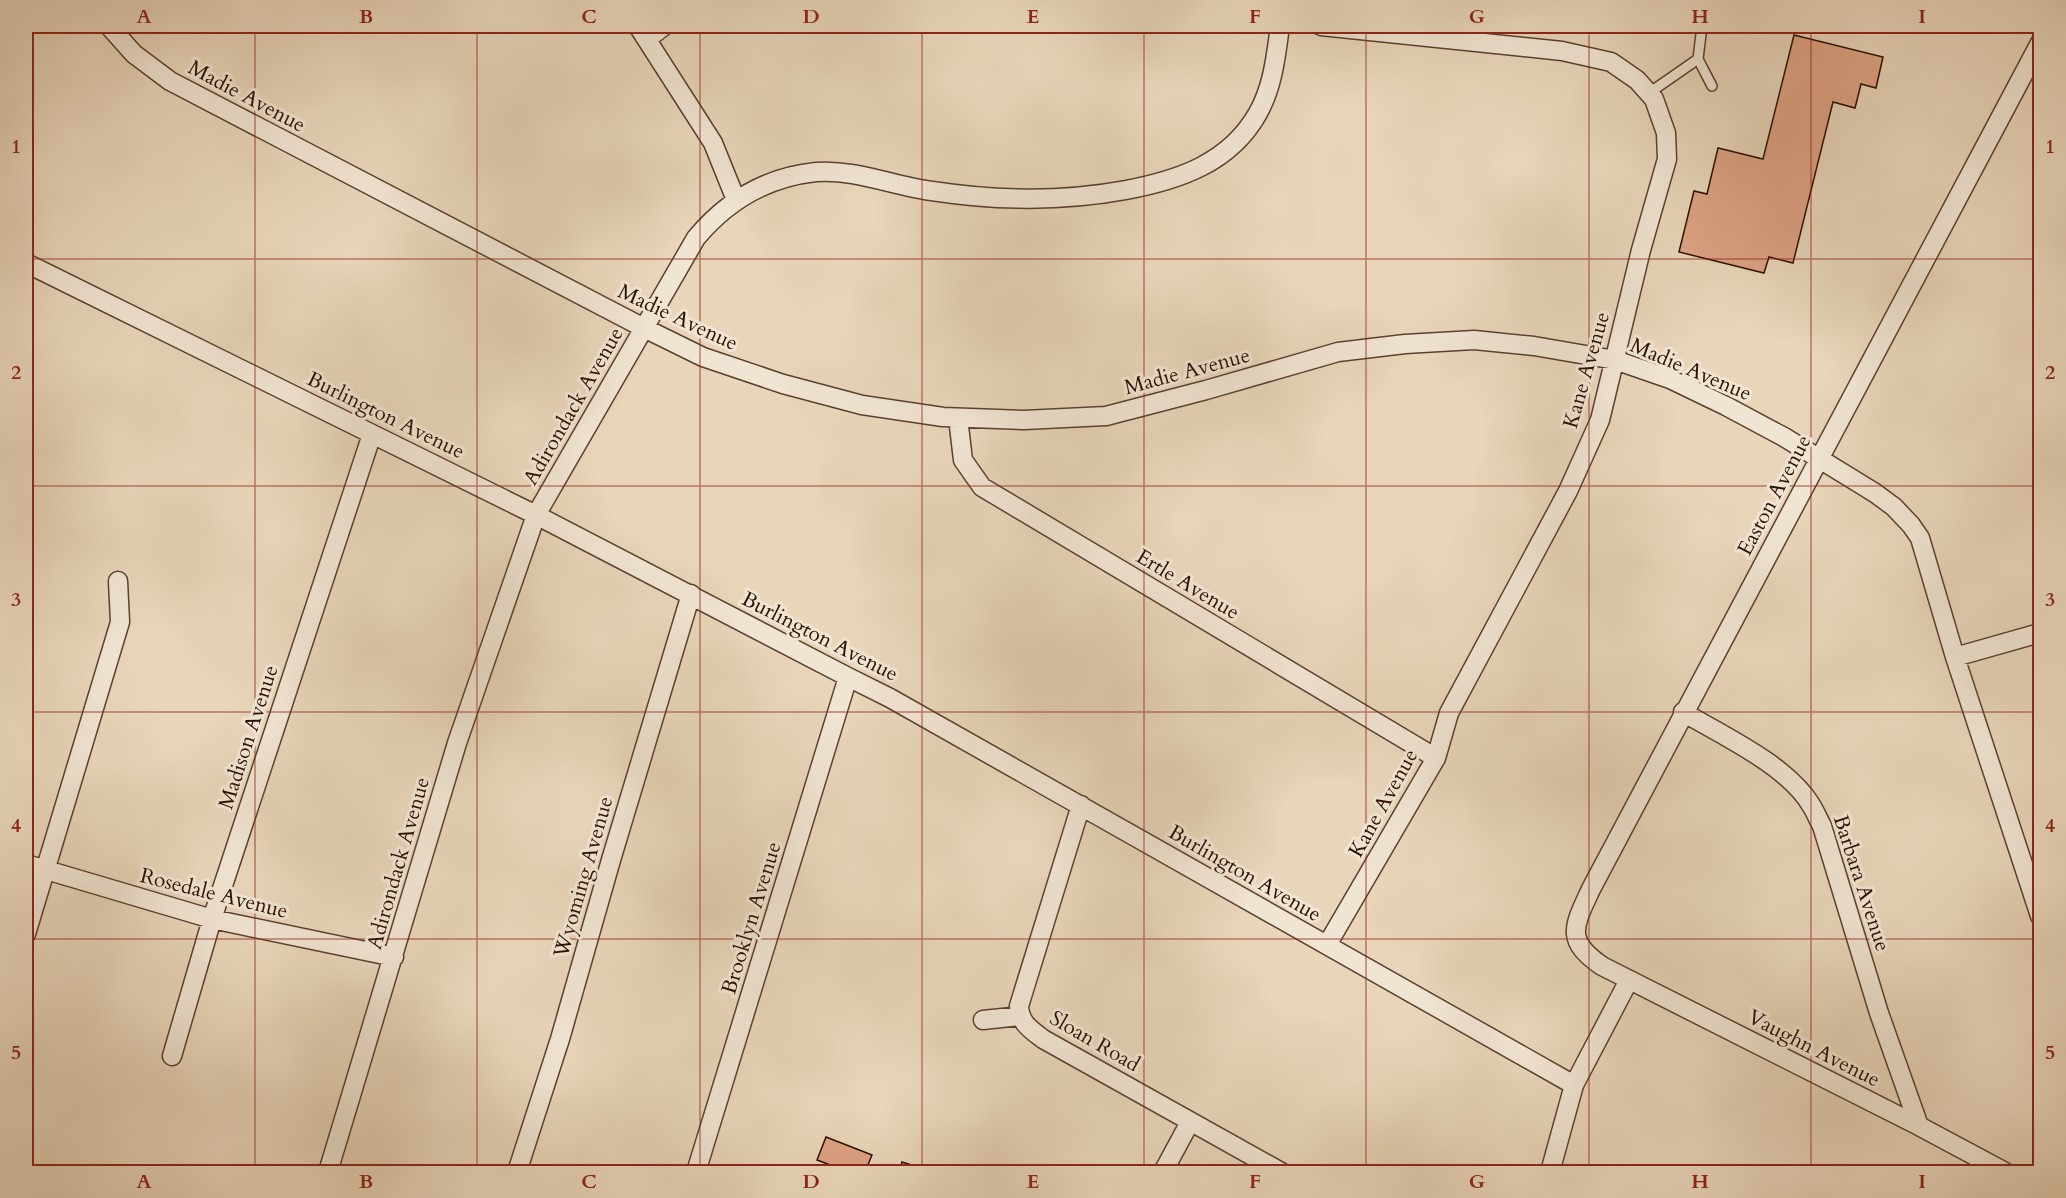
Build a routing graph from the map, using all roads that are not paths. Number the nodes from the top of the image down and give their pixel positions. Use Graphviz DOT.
graph roads {
  1 [pos="109,26"];
  2 [pos="664,26"];
  3 [pos="1280,26"];
  4 [pos="1321,26"];
  5 [pos="1702,26"];
  6 [pos="643,32"];
  7 [pos="2040,43"];
  8 [pos="1698,59"];
  9 [pos="2033,70"];
  10 [pos="1712,86"];
  11 [pos="1649,93"];
  12 [pos="736,200"];
  13 [pos="26,263"];
  14 [pos="644,328"];
  15 [pos="1615,360"];
  16 [pos="958,418"];
  17 [pos="372,434"];
  18 [pos="1819,459"];
  19 [pos="536,514"];
  20 [pos="118,581"];
  21 [pos="691,594"];
  22 [pos="2040,633"];
  23 [pos="1955,657"];
  24 [pos="848,677"];
  25 [pos="1683,712"];
  26 [pos="1436,758"];
  27 [pos="1081,805"];
  28 [pos="26,864"];
  29 [pos="45,870"];
  30 [pos="2040,916"];
  31 [pos="212,919"];
  32 [pos="26,934"];
  33 [pos="1328,945"];
  34 [pos="394,957"];
  35 [pos="1602,966"];
  36 [pos="1629,980"];
  37 [pos="1020,1016"];
  38 [pos="983,1020"];
  39 [pos="172,1056"];
  40 [pos="1574,1085"];
  41 [pos="1190,1122"];
  42 [pos="1919,1126"];
  43 [pos="328,1173"];
  44 [pos="517,1173"];
  45 [pos="696,1173"];
  46 [pos="1163,1173"];
  47 [pos="1281,1173"];
  48 [pos="1550,1173"];
  49 [pos="2005,1173"];
  1 -- 14 [label="street, Madie Avenue"];
  2 -- 6 [label="street"];
  3 -- 12 [label="street, Adirondack Avenue"];
  4 -- 11 [label="street, Kane Avenue"];
  5 -- 8 [label="lane"];
  6 -- 12 [label="street"];
  7 -- 9 [label="street, Easton Avenue"];
  8 -- 10 [label="lane"];
  8 -- 11 [label="lane"];
  9 -- 18 [label="street, Easton Avenue"];
  11 -- 15 [label="street, Kane Avenue"];
  12 -- 14 [label="street, Adirondack Avenue"];
  13 -- 17 [label="street, Burlington Avenue"];
  14 -- 16 [label="street, Madie Avenue"];
  14 -- 19 [label="street, Adirondack Avenue"];
  15 -- 16 [label="street, Madie Avenue"];
  15 -- 18 [label="street, Madie Avenue"];
  15 -- 26 [label="street, Kane Avenue"];
  16 -- 26 [label="street, Ertle Avenue"];
  17 -- 19 [label="street, Burlington Avenue"];
  17 -- 31 [label="street, Madison Avenue"];
  18 -- 23 [label="street, Madie Avenue"];
  18 -- 25 [label="street, Easton Avenue"];
  19 -- 21 [label="street, Burlington Avenue"];
  19 -- 34 [label="street, Adirondack Avenue"];
  20 -- 29 [label="street"];
  21 -- 24 [label="street, Burlington Avenue"];
  21 -- 44 [label="street, Wyoming Avenue"];
  22 -- 23 [label="street"];
  23 -- 30 [label="street, Madie Avenue"];
  24 -- 27 [label="street, Burlington Avenue"];
  24 -- 45 [label="street, Brooklyn Avenue"];
  25 -- 35 [label="street, Easton Avenue"];
  25 -- 42 [label="street, Barbara Avenue"];
  26 -- 33 [label="street, Kane Avenue"];
  27 -- 33 [label="street, Burlington Avenue"];
  27 -- 37 [label="street, Sloan Road"];
  28 -- 29 [label="street, Rosedale Avenue"];
  29 -- 31 [label="street, Rosedale Avenue"];
  29 -- 32 [label="street"];
  31 -- 34 [label="street, Rosedale Avenue"];
  31 -- 39 [label="street, Madison Avenue"];
  33 -- 40 [label="street, Burlington Avenue"];
  34 -- 43 [label="street, Adirondack Avenue"];
  35 -- 36 [label="street, Vaughn Avenue"];
  36 -- 40 [label="street"];
  36 -- 42 [label="street, Vaughn Avenue"];
  37 -- 38 [label="street"];
  37 -- 41 [label="street, Sloan Road"];
  40 -- 48 [label="street"];
  41 -- 46 [label="street"];
  41 -- 47 [label="street, Sloan Road"];
  42 -- 49 [label="street, Vaughn Avenue"];
}
